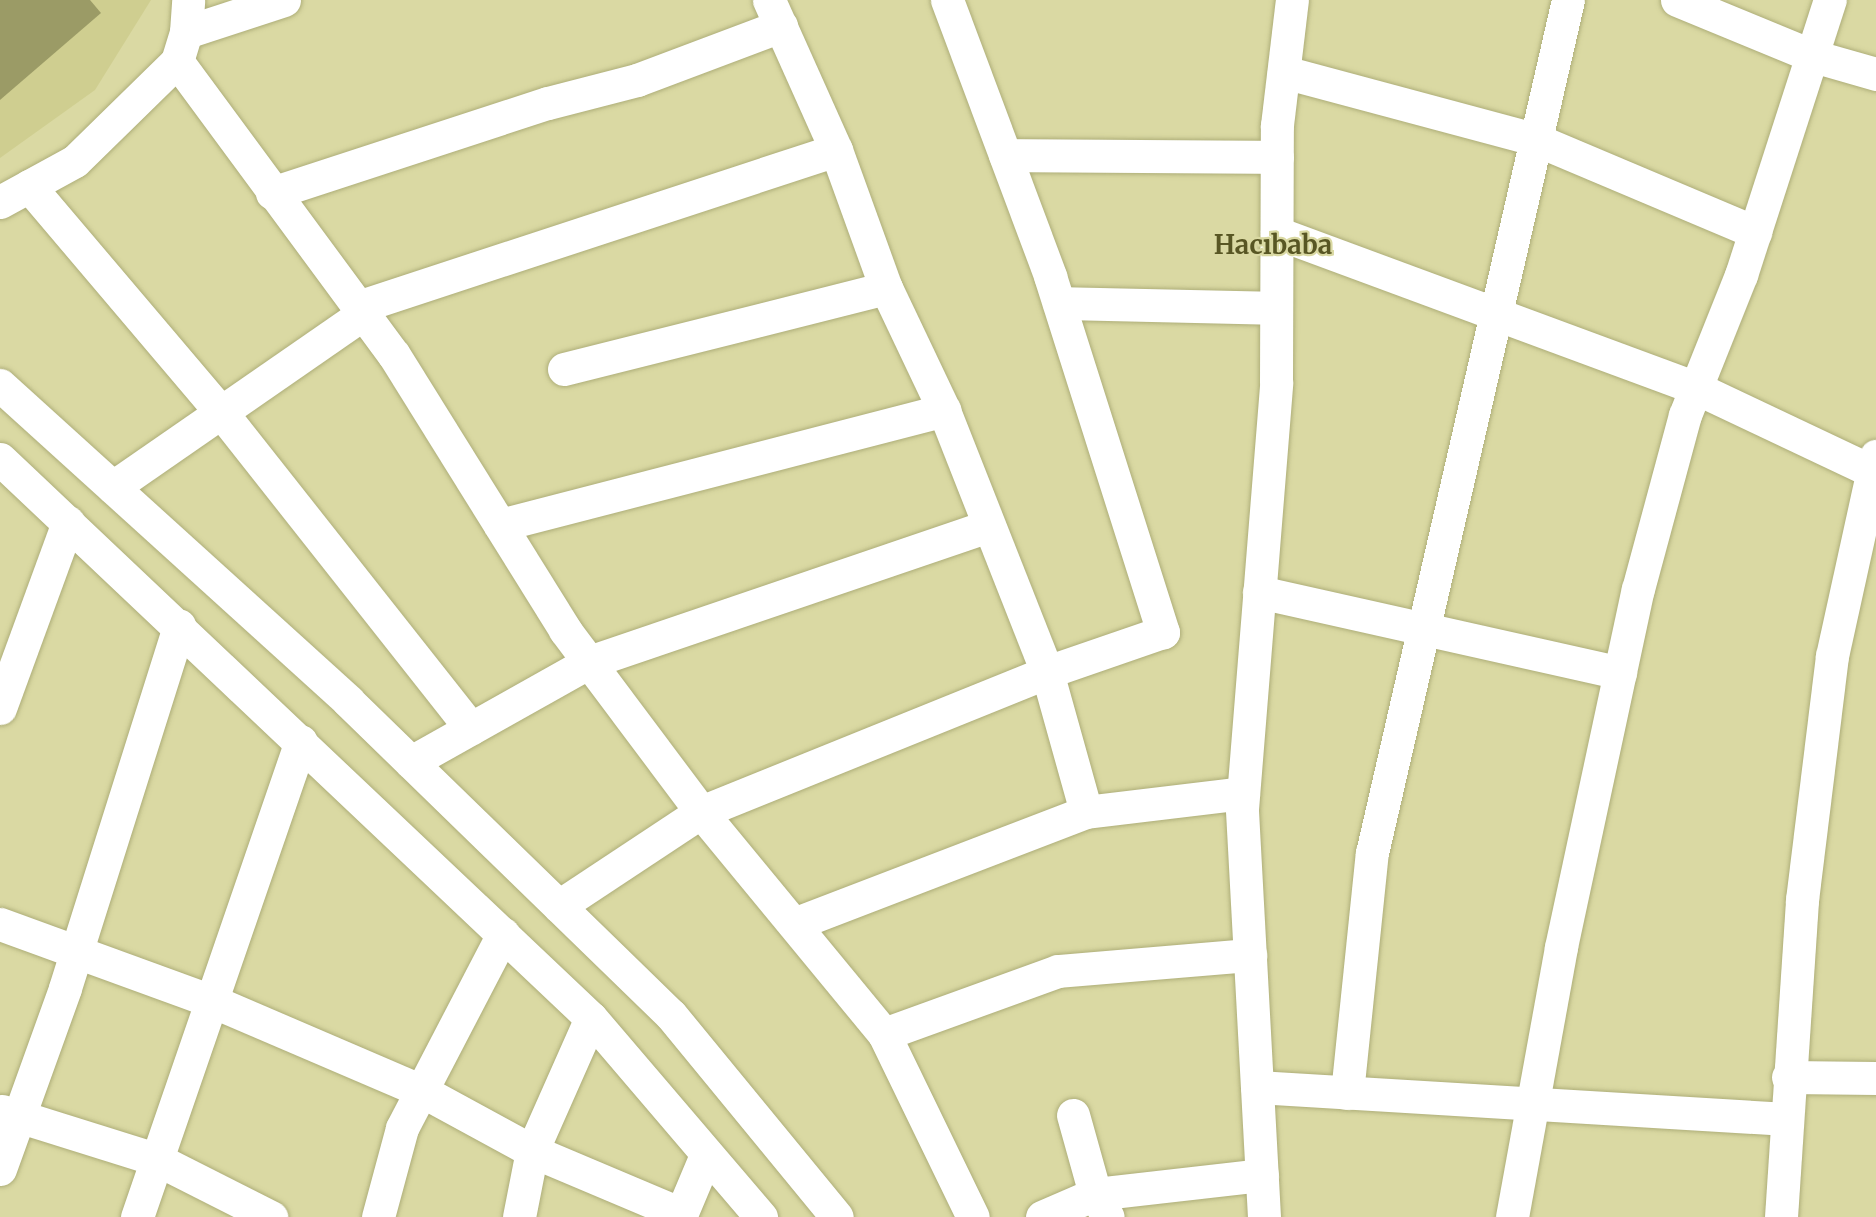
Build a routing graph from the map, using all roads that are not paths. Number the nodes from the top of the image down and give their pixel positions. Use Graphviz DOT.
graph roads {
  1 [pos="188,0"];
  2 [pos="284,0"];
  3 [pos="947,0"];
  4 [pos="1292,0"];
  5 [pos="1568,0"];
  6 [pos="1677,0"];
  7 [pos="1830,0"];
  8 [pos="775,13"];
  9 [pos="182,47"];
  10 [pos="1813,56"];
  11 [pos="1284,72"];
  12 [pos="1876,74"];
  13 [pos="1537,140"];
  14 [pos="836,150"];
  15 [pos="1005,155"];
  16 [pos="1277,157"];
  17 [pos="29,186"];
  18 [pos="272,193"];
  19 [pos="0,202"];
  20 [pos="1755,231"];
  21 [pos="1277,232"];
  22 [pos="886,288"];
  23 [pos="1059,303"];
  24 [pos="1276,308"];
  25 [pos="361,310"];
  26 [pos="1499,313"];
  27 [pos="564,369"];
  28 [pos="0,385"];
  29 [pos="1696,388"];
  30 [pos="944,410"];
  31 [pos="221,412"];
  32 [pos="0,459"];
  33 [pos="1874,467"];
  34 [pos="112,487"];
  35 [pos="68,522"];
  36 [pos="500,525"];
  37 [pos="989,526"];
  38 [pos="1259,592"];
  39 [pos="179,626"];
  40 [pos="1424,628"];
  41 [pos="589,662"];
  42 [pos="1047,672"];
  43 [pos="1620,673"];
  44 [pos="0,708"];
  45 [pos="471,728"];
  46 [pos="301,741"];
  47 [pos="411,762"];
  48 [pos="1243,793"];
  49 [pos="701,812"];
  50 [pos="1086,812"];
  51 [pos="559,906"];
  52 [pos="0,924"];
  53 [pos="794,924"];
  54 [pos="503,934"];
  55 [pos="77,950"];
  56 [pos="1250,955"];
  57 [pos="212,1001"];
  58 [pos="591,1018"];
  59 [pos="884,1034"];
  60 [pos="1788,1077"];
  61 [pos="1876,1078"];
  62 [pos="1257,1087"];
  63 [pos="422,1091"];
  64 [pos="1347,1093"];
  65 [pos="1532,1104"];
  66 [pos="10,1114"];
  67 [pos="1073,1115"];
  68 [pos="1786,1119"];
  69 [pos="532,1151"];
  70 [pos="706,1155"];
  71 [pos="158,1160"];
  72 [pos="0,1169"];
  73 [pos="1262,1175"];
  74 [pos="1101,1205"];
  75 [pos="681,1216"];
  76 [pos="137,1217"];
  77 [pos="271,1217"];
  78 [pos="378,1217"];
  79 [pos="519,1217"];
  80 [pos="761,1217"];
  81 [pos="837,1217"];
  82 [pos="973,1217"];
  83 [pos="1042,1217"];
  84 [pos="1264,1217"];
  85 [pos="1512,1217"];
  86 [pos="1781,1217"];
  1 -- 9 [label="street"];
  2 -- 9 [label="street"];
  3 -- 15 [label="street"];
  4 -- 11 [label="street"];
  5 -- 13 [label="street"];
  6 -- 10 [label="street"];
  7 -- 10 [label="street"];
  8 -- 14 [label="street"];
  8 -- 18 [label="street"];
  9 -- 17 [label="street"];
  9 -- 18 [label="street"];
  10 -- 12 [label="street"];
  10 -- 20 [label="street"];
  11 -- 13 [label="street"];
  11 -- 16 [label="street"];
  13 -- 20 [label="street"];
  13 -- 26 [label="street"];
  14 -- 22 [label="street"];
  14 -- 25 [label="street"];
  15 -- 16 [label="street"];
  15 -- 23 [label="street"];
  16 -- 21 [label="street"];
  17 -- 19 [label="street"];
  17 -- 31 [label="street"];
  18 -- 25 [label="street"];
  20 -- 29 [label="street"];
  21 -- 24 [label="street"];
  21 -- 26 [label="street"];
  22 -- 27 [label="street"];
  22 -- 30 [label="street"];
  23 -- 24 [label="street"];
  23 -- 42 [label="street"];
  24 -- 38 [label="street"];
  25 -- 31 [label="street"];
  25 -- 36 [label="street"];
  26 -- 29 [label="street"];
  26 -- 40 [label="street"];
  28 -- 34 [label="street"];
  29 -- 33 [label="street"];
  29 -- 43 [label="street"];
  30 -- 36 [label="street"];
  30 -- 37 [label="street"];
  31 -- 34 [label="street"];
  31 -- 45 [label="street"];
  32 -- 35 [label="street"];
  33 -- 60 [label="street"];
  34 -- 47 [label="street"];
  35 -- 39 [label="street"];
  35 -- 44 [label="street"];
  36 -- 41 [label="street"];
  37 -- 41 [label="street"];
  37 -- 42 [label="street"];
  38 -- 40 [label="street"];
  38 -- 48 [label="street"];
  39 -- 46 [label="street"];
  39 -- 55 [label="street"];
  40 -- 43 [label="street"];
  40 -- 64 [label="street"];
  41 -- 45 [label="street"];
  41 -- 49 [label="street"];
  42 -- 49 [label="street"];
  42 -- 50 [label="street"];
  43 -- 65 [label="street"];
  45 -- 47 [label="street"];
  46 -- 54 [label="street"];
  46 -- 57 [label="street"];
  47 -- 51 [label="street"];
  48 -- 50 [label="street"];
  48 -- 56 [label="street"];
  49 -- 51 [label="street"];
  49 -- 53 [label="street"];
  50 -- 53 [label="street"];
  51 -- 81 [label="street"];
  52 -- 55 [label="street"];
  53 -- 59 [label="street"];
  54 -- 58 [label="street"];
  54 -- 63 [label="street"];
  55 -- 57 [label="street"];
  55 -- 66 [label="street"];
  56 -- 59 [label="street"];
  56 -- 62 [label="street"];
  57 -- 63 [label="street"];
  57 -- 71 [label="street"];
  58 -- 69 [label="street"];
  58 -- 70 [label="street"];
  59 -- 82 [label="street"];
  60 -- 61 [label="street"];
  60 -- 68 [label="street"];
  62 -- 64 [label="street"];
  62 -- 73 [label="street"];
  63 -- 69 [label="street"];
  63 -- 78 [label="street"];
  64 -- 65 [label="street"];
  65 -- 68 [label="street"];
  65 -- 85 [label="street"];
  66 -- 71 [label="street"];
  66 -- 72 [label="street"];
  67 -- 74 [label="street"];
  68 -- 86 [label="street"];
  69 -- 75 [label="street"];
  69 -- 79 [label="street"];
  70 -- 75 [label="street"];
  70 -- 80 [label="street"];
  71 -- 76 [label="street"];
  71 -- 77 [label="street"];
  73 -- 74 [label="street"];
  73 -- 84 [label="street"];
  74 -- 83 [label="street"];
}
